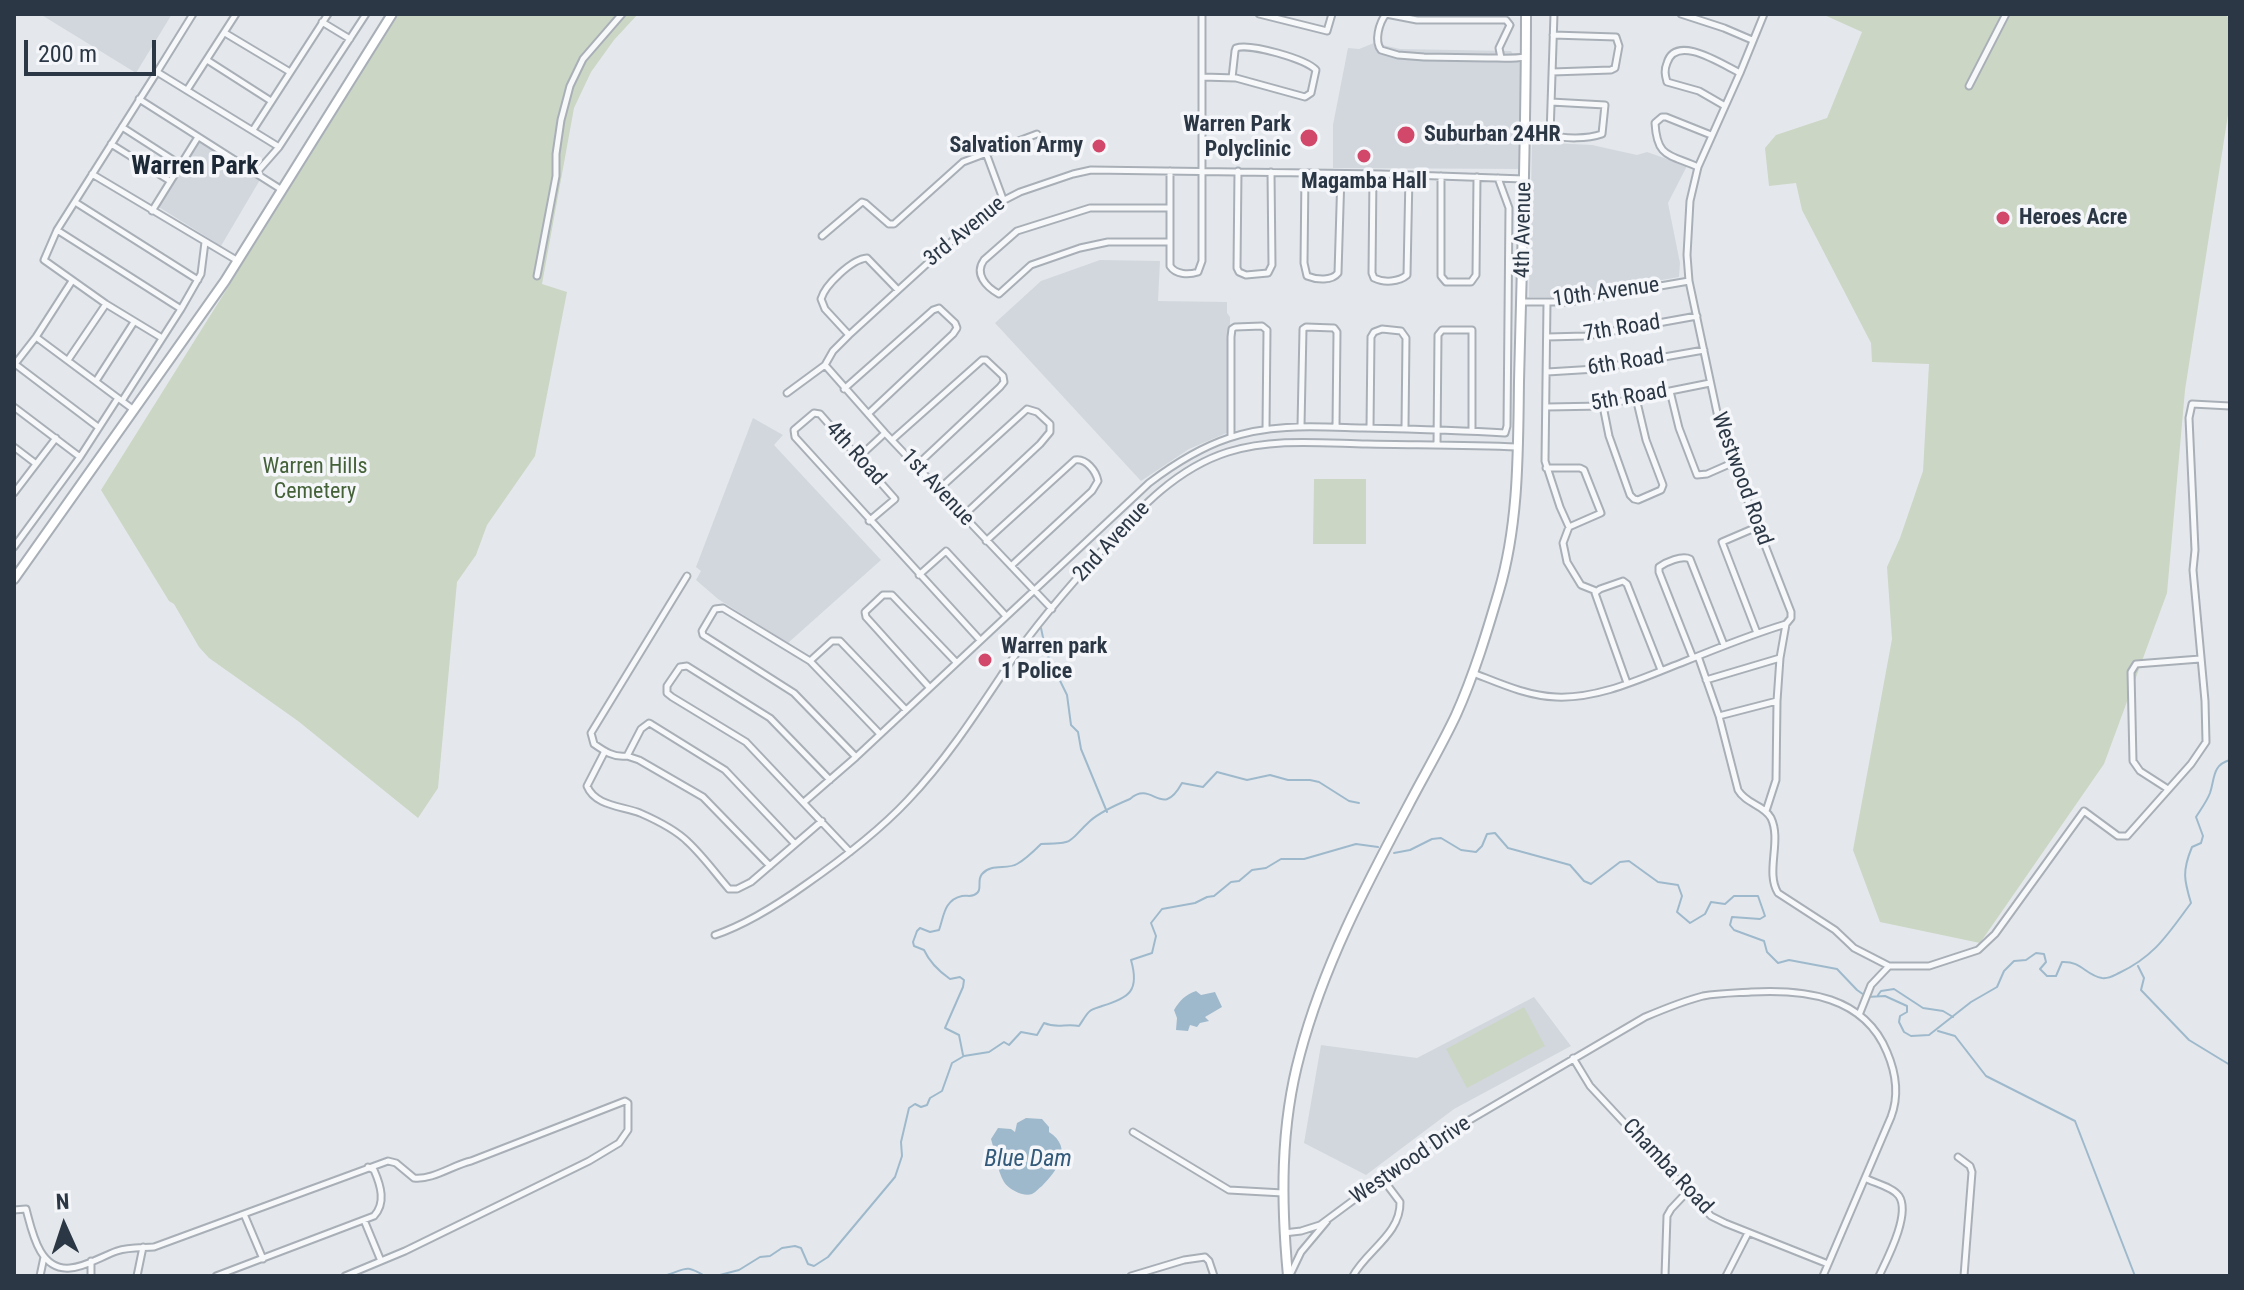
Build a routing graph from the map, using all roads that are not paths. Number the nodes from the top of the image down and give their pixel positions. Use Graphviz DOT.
graph roads {
  1 [pos="193,14"];
  2 [pos="236,14"];
  3 [pos="328,14"];
  4 [pos="366,14"];
  5 [pos="392,14"];
  6 [pos="622,14"];
  7 [pos="1202,14"];
  8 [pos="1259,14"];
  9 [pos="1332,14"];
  10 [pos="1526,14"];
  11 [pos="1554,14"];
  12 [pos="1681,14"];
  13 [pos="1764,14"];
  14 [pos="2006,14"];
  15 [pos="322,22"];
  16 [pos="225,33"];
  17 [pos="1553,35"];
  18 [pos="350,39"];
  19 [pos="1752,40"];
  20 [pos="1525,57"];
  21 [pos="1501,58"];
  22 [pos="207,60"];
  23 [pos="157,72"];
  24 [pos="290,72"];
  25 [pos="1552,72"];
  26 [pos="1740,73"];
  27 [pos="1203,77"];
  28 [pos="1232,78"];
  29 [pos="1969,86"];
  30 [pos="187,90"];
  31 [pos="139,99"];
  32 [pos="271,101"];
  33 [pos="1551,102"];
  34 [pos="1725,106"];
  35 [pos="122,127"];
  36 [pos="253,130"];
  37 [pos="1037,134"];
  38 [pos="1711,135"];
  39 [pos="198,137"];
  40 [pos="111,144"];
  41 [pos="279,147"];
  42 [pos="986,153"];
  43 [pos="181,165"];
  44 [pos="1698,167"];
  45 [pos="1170,171"];
  46 [pos="1201,171"];
  47 [pos="1238,171"];
  48 [pos="257,172"];
  49 [pos="1271,172"];
  50 [pos="1305,173"];
  51 [pos="92,174"];
  52 [pos="1341,174"];
  53 [pos="1373,174"];
  54 [pos="1409,175"];
  55 [pos="1441,176"];
  56 [pos="1477,177"];
  57 [pos="1498,178"];
  58 [pos="1525,179"];
  59 [pos="170,181"];
  60 [pos="282,190"];
  61 [pos="1003,199"];
  62 [pos="75,202"];
  63 [pos="1170,208"];
  64 [pos="152,211"];
  65 [pos="57,230"];
  66 [pos="822,236"];
  67 [pos="205,242"];
  68 [pos="1169,242"];
  69 [pos="238,261"];
  70 [pos="537,276"];
  71 [pos="198,280"];
  72 [pos="72,281"];
  73 [pos="1689,281"];
  74 [pos="898,290"];
  75 [pos="1522,302"];
  76 [pos="1547,302"];
  77 [pos="106,304"];
  78 [pos="181,309"];
  79 [pos="1697,316"];
  80 [pos="134,322"];
  81 [pos="849,335"];
  82 [pos="36,337"];
  83 [pos="1547,337"];
  84 [pos="162,338"];
  85 [pos="1705,350"];
  86 [pos="68,360"];
  87 [pos="14,364"];
  88 [pos="825,365"];
  89 [pos="1547,372"];
  90 [pos="96,381"];
  91 [pos="1710,383"];
  92 [pos="844,389"];
  93 [pos="1670,391"];
  94 [pos="787,393"];
  95 [pos="1636,398"];
  96 [pos="120,399"];
  97 [pos="1603,406"];
  98 [pos="2230,406"];
  99 [pos="14,407"];
  100 [pos="1547,407"];
  101 [pos="134,410"];
  102 [pos="868,414"];
  103 [pos="1301,426"];
  104 [pos="98,427"];
  105 [pos="1336,427"];
  106 [pos="1405,427"];
  107 [pos="1286,428"];
  108 [pos="1370,428"];
  109 [pos="1266,429"];
  110 [pos="1437,430"];
  111 [pos="1472,431"];
  112 [pos="885,433"];
  113 [pos="1505,433"];
  114 [pos="1231,437"];
  115 [pos="56,438"];
  116 [pos="892,440"];
  117 [pos="1287,442"];
  118 [pos="1437,445"];
  119 [pos="1505,446"];
  120 [pos="14,447"];
  121 [pos="1519,447"];
  122 [pos="80,457"];
  123 [pos="859,457"];
  124 [pos="35,463"];
  125 [pos="1733,463"];
  126 [pos="916,466"];
  127 [pos="1546,468"];
  128 [pos="15,490"];
  129 [pos="938,490"];
  130 [pos="963,516"];
  131 [pos="869,521"];
  132 [pos="1105,526"];
  133 [pos="1569,527"];
  134 [pos="1757,527"];
  135 [pos="1114,537"];
  136 [pos="986,541"];
  137 [pos="14,547"];
  138 [pos="1011,566"];
  139 [pos="919,575"];
  140 [pos="687,576"];
  141 [pos="14,579"];
  142 [pos="1033,591"];
  143 [pos="1596,591"];
  144 [pos="1052,609"];
  145 [pos="1006,616"];
  146 [pos="1786,624"];
  147 [pos="1757,633"];
  148 [pos="980,641"];
  149 [pos="1724,645"];
  150 [pos="1695,657"];
  151 [pos="1780,658"];
  152 [pos="2200,659"];
  153 [pos="810,661"];
  154 [pos="956,662"];
  155 [pos="1661,670"];
  156 [pos="1472,673"];
  157 [pos="1706,680"];
  158 [pos="1627,683"];
  159 [pos="930,688"];
  160 [pos="1777,701"];
  161 [pos="906,710"];
  162 [pos="1719,716"];
  163 [pos="880,734"];
  164 [pos="605,751"];
  165 [pos="627,756"];
  166 [pos="856,757"];
  167 [pos="830,780"];
  168 [pos="2168,789"];
  169 [pos="804,802"];
  170 [pos="1766,811"];
  171 [pos="822,821"];
  172 [pos="795,844"];
  173 [pos="850,852"];
  174 [pos="770,866"];
  175 [pos="715,935"];
  176 [pos="1889,966"];
  177 [pos="1859,1015"];
  178 [pos="1573,1058"];
  179 [pos="1133,1132"];
  180 [pos="1958,1157"];
  181 [pos="368,1167"];
  182 [pos="1382,1178"];
  183 [pos="1865,1178"];
  184 [pos="1687,1192"];
  185 [pos="1283,1193"];
  186 [pos="14,1210"];
  187 [pos="244,1214"];
  188 [pos="364,1220"];
  189 [pos="1327,1220"];
  190 [pos="1284,1233"];
  191 [pos="1748,1233"];
  192 [pos="143,1247"];
  193 [pos="44,1257"];
  194 [pos="263,1259"];
  195 [pos="91,1261"];
  196 [pos="381,1261"];
  197 [pos="1828,1264"];
  198 [pos="40,1276"];
  199 [pos="91,1276"];
  200 [pos="137,1276"];
  201 [pos="216,1276"];
  202 [pos="345,1276"];
  203 [pos="1131,1276"];
  204 [pos="1214,1276"];
  205 [pos="1288,1276"];
  206 [pos="1353,1276"];
  207 [pos="1665,1276"];
  208 [pos="1726,1276"];
  209 [pos="1823,1276"];
  210 [pos="1879,1276"];
  211 [pos="1964,1276"];
  1 -- 23 [label="street"];
  2 -- 16 [label="street"];
  3 -- 15 [label="street"];
  4 -- 18 [label="street"];
  5 -- 60 [label="street"];
  6 -- 70 [label="street"];
  7 -- 27 [label="street"];
  8 -- 9 [label="street"];
  10 -- 20 [label="street, 4th Avenue"];
  11 -- 17 [label="street"];
  12 -- 19 [label="street"];
  13 -- 19 [label="street, Westwood Road"];
  14 -- 29 [label="street"];
  15 -- 18 [label="street"];
  15 -- 24 [label="street"];
  16 -- 22 [label="street"];
  16 -- 24 [label="street"];
  17 -- 25 [label="street"];
  17 -- 25 [label="street"];
  18 -- 41 [label="street"];
  19 -- 26 [label="street, Westwood Road"];
  20 -- 21 [label="street"];
  20 -- 58 [label="street, 4th Avenue"];
  21 -- 21 [label="street"];
  22 -- 30 [label="street"];
  22 -- 32 [label="street"];
  23 -- 30 [label="street"];
  23 -- 31 [label="street"];
  24 -- 32 [label="street"];
  25 -- 33 [label="street"];
  26 -- 34 [label="street, Westwood Road"];
  26 -- 34 [label="street"];
  27 -- 28 [label="street"];
  27 -- 46 [label="street"];
  28 -- 28 [label="street"];
  30 -- 36 [label="street"];
  31 -- 35 [label="street"];
  31 -- 39 [label="street"];
  32 -- 36 [label="street"];
  33 -- 33 [label="street"];
  34 -- 38 [label="street, Westwood Road"];
  35 -- 40 [label="street"];
  35 -- 43 [label="street"];
  36 -- 41 [label="street"];
  37 -- 42 [label="street"];
  38 -- 44 [label="street, Westwood Road"];
  38 -- 44 [label="street"];
  39 -- 43 [label="street"];
  39 -- 48 [label="street"];
  40 -- 51 [label="street"];
  40 -- 59 [label="street"];
  41 -- 48 [label="street"];
  42 -- 61 [label="street"];
  42 -- 66 [label="street"];
  43 -- 59 [label="street"];
  44 -- 73 [label="street, Westwood Road"];
  45 -- 46 [label="street, 3rd Avenue"];
  45 -- 61 [label="street, 3rd Avenue"];
  45 -- 63 [label="street"];
  46 -- 47 [label="street, 3rd Avenue"];
  46 -- 68 [label="street"];
  47 -- 49 [label="street, 3rd Avenue"];
  47 -- 49 [label="street"];
  48 -- 60 [label="street"];
  49 -- 50 [label="street, 3rd Avenue"];
  50 -- 52 [label="street, 3rd Avenue"];
  50 -- 52 [label="street"];
  51 -- 62 [label="street"];
  51 -- 64 [label="street"];
  52 -- 53 [label="street, 3rd Avenue"];
  53 -- 54 [label="street, 3rd Avenue"];
  53 -- 54 [label="street"];
  54 -- 55 [label="street, 3rd Avenue"];
  55 -- 56 [label="street, 3rd Avenue"];
  55 -- 56 [label="street"];
  56 -- 57 [label="street, 3rd Avenue"];
  57 -- 58 [label="street, 3rd Avenue"];
  57 -- 113 [label="street"];
  58 -- 75 [label="street, 4th Avenue"];
  59 -- 64 [label="street"];
  60 -- 69 [label="street"];
  61 -- 74 [label="street, 3rd Avenue"];
  62 -- 65 [label="street"];
  62 -- 71 [label="street"];
  63 -- 68 [label="street"];
  63 -- 68 [label="street"];
  64 -- 67 [label="street"];
  65 -- 72 [label="street"];
  65 -- 78 [label="street"];
  67 -- 69 [label="street"];
  67 -- 71 [label="street"];
  69 -- 101 [label="street"];
  71 -- 78 [label="street"];
  72 -- 77 [label="street"];
  72 -- 82 [label="street"];
  73 -- 76 [label="street, 10th Avenue"];
  73 -- 79 [label="street, Westwood Road"];
  74 -- 81 [label="street, 3rd Avenue"];
  74 -- 81 [label="street"];
  75 -- 76 [label="street, 10th Avenue"];
  75 -- 121 [label="street, 4th Avenue"];
  76 -- 83 [label="street"];
  77 -- 80 [label="street"];
  77 -- 86 [label="street"];
  78 -- 84 [label="street"];
  79 -- 83 [label="street, 7th Road"];
  79 -- 85 [label="street, Westwood Road"];
  80 -- 84 [label="street"];
  80 -- 90 [label="street"];
  81 -- 88 [label="street, 3rd Avenue"];
  82 -- 86 [label="street"];
  82 -- 87 [label="street"];
  83 -- 89 [label="street"];
  84 -- 96 [label="street"];
  85 -- 89 [label="street, 6th Road"];
  85 -- 91 [label="street, Westwood Road"];
  86 -- 90 [label="street"];
  87 -- 104 [label="street"];
  88 -- 92 [label="street, 1st Avenue"];
  88 -- 94 [label="street, 3rd Avenue"];
  89 -- 100 [label="street"];
  90 -- 96 [label="street"];
  91 -- 93 [label="street, 5th Road"];
  91 -- 125 [label="street, Westwood Road"];
  92 -- 102 [label="street, 1st Avenue"];
  92 -- 102 [label="street"];
  93 -- 95 [label="street, 5th Road"];
  93 -- 125 [label="street"];
  95 -- 97 [label="street, 5th Road"];
  95 -- 97 [label="street"];
  96 -- 101 [label="street"];
  96 -- 104 [label="street"];
  97 -- 100 [label="street, 5th Road"];
  98 -- 152 [label="street"];
  99 -- 115 [label="street"];
  100 -- 127 [label="street"];
  101 -- 141 [label="street"];
  102 -- 112 [label="street, 1st Avenue"];
  103 -- 105 [label="street"];
  103 -- 105 [label="street"];
  103 -- 107 [label="street"];
  104 -- 122 [label="street"];
  105 -- 108 [label="street"];
  106 -- 108 [label="street"];
  106 -- 108 [label="street"];
  106 -- 110 [label="street"];
  107 -- 109 [label="street"];
  107 -- 117 [label="street"];
  109 -- 114 [label="street"];
  109 -- 114 [label="street"];
  110 -- 111 [label="street"];
  110 -- 111 [label="street"];
  110 -- 118 [label="street"];
  111 -- 113 [label="street"];
  112 -- 116 [label="street, 1st Avenue"];
  112 -- 123 [label="street"];
  113 -- 119 [label="street"];
  114 -- 132 [label="street"];
  115 -- 122 [label="street"];
  115 -- 124 [label="street"];
  116 -- 126 [label="street, 1st Avenue"];
  116 -- 126 [label="street"];
  117 -- 118 [label="street, 2nd Avenue"];
  117 -- 135 [label="street, 2nd Avenue"];
  118 -- 119 [label="street, 2nd Avenue"];
  119 -- 121 [label="street, 2nd Avenue"];
  120 -- 124 [label="street"];
  121 -- 156 [label="street, 4th Avenue"];
  122 -- 137 [label="street"];
  123 -- 131 [label="street, 4th Road"];
  123 -- 131 [label="street, 4th Road"];
  124 -- 128 [label="street"];
  125 -- 134 [label="street, Westwood Road"];
  126 -- 129 [label="street, 1st Avenue"];
  127 -- 133 [label="street"];
  127 -- 133 [label="street"];
  129 -- 130 [label="street, 1st Avenue"];
  129 -- 130 [label="street"];
  130 -- 136 [label="street, 1st Avenue"];
  131 -- 139 [label="street"];
  132 -- 135 [label="street"];
  132 -- 142 [label="street"];
  133 -- 143 [label="street"];
  134 -- 146 [label="street, Westwood Road"];
  134 -- 147 [label="street"];
  135 -- 144 [label="street, 2nd Avenue"];
  136 -- 138 [label="street, 1st Avenue"];
  136 -- 138 [label="street"];
  138 -- 142 [label="street, 1st Avenue"];
  139 -- 145 [label="street"];
  139 -- 148 [label="street"];
  140 -- 164 [label="street"];
  142 -- 144 [label="street, 1st Avenue"];
  142 -- 145 [label="street"];
  143 -- 155 [label="street"];
  143 -- 158 [label="street"];
  144 -- 173 [label="street, 2nd Avenue"];
  145 -- 148 [label="street"];
  146 -- 147 [label="street"];
  146 -- 151 [label="street, Westwood Road"];
  147 -- 149 [label="street"];
  148 -- 154 [label="street"];
  149 -- 150 [label="street"];
  149 -- 150 [label="street"];
  150 -- 155 [label="street"];
  150 -- 157 [label="street"];
  151 -- 157 [label="street"];
  151 -- 160 [label="street, Westwood Road"];
  152 -- 168 [label="street"];
  152 -- 168 [label="street"];
  153 -- 161 [label="street"];
  153 -- 163 [label="street"];
  153 -- 166 [label="street"];
  154 -- 159 [label="street"];
  154 -- 159 [label="street"];
  155 -- 158 [label="street"];
  156 -- 158 [label="street"];
  156 -- 185 [label="street, 4th Avenue"];
  157 -- 162 [label="street"];
  159 -- 161 [label="street"];
  160 -- 162 [label="street"];
  160 -- 170 [label="street, Westwood Road"];
  161 -- 163 [label="street"];
  162 -- 170 [label="street"];
  163 -- 166 [label="street"];
  164 -- 165 [label="street"];
  164 -- 174 [label="street"];
  165 -- 172 [label="street"];
  165 -- 174 [label="street"];
  166 -- 167 [label="street"];
  167 -- 169 [label="street"];
  167 -- 169 [label="street"];
  168 -- 176 [label="street"];
  169 -- 171 [label="street"];
  170 -- 176 [label="street"];
  171 -- 172 [label="street"];
  171 -- 173 [label="street"];
  172 -- 174 [label="street"];
  173 -- 175 [label="street, 2nd Avenue"];
  176 -- 177 [label="street"];
  177 -- 178 [label="street, Westwood Drive"];
  177 -- 183 [label="street"];
  178 -- 182 [label="street, Westwood Drive"];
  178 -- 184 [label="street, Chamba Road"];
  179 -- 185 [label="street"];
  180 -- 211 [label="street"];
  181 -- 187 [label="street"];
  181 -- 188 [label="street"];
  181 -- 196 [label="street"];
  182 -- 189 [label="street, Westwood Drive"];
  182 -- 206 [label="street"];
  183 -- 197 [label="street"];
  183 -- 210 [label="street"];
  184 -- 191 [label="street, Chamba Road"];
  184 -- 207 [label="street"];
  185 -- 190 [label="street, 4th Avenue"];
  186 -- 193 [label="street"];
  187 -- 192 [label="street"];
  187 -- 194 [label="street"];
  188 -- 194 [label="street"];
  188 -- 196 [label="street"];
  189 -- 190 [label="street, Westwood Drive"];
  189 -- 205 [label="street"];
  190 -- 205 [label="street"];
  191 -- 197 [label="street, Chamba Road"];
  191 -- 208 [label="street"];
  192 -- 195 [label="street"];
  192 -- 200 [label="street"];
  193 -- 195 [label="street"];
  193 -- 198 [label="street"];
  194 -- 201 [label="street"];
  195 -- 199 [label="street"];
  196 -- 202 [label="street"];
  197 -- 209 [label="street"];
  203 -- 204 [label="street"];
}
